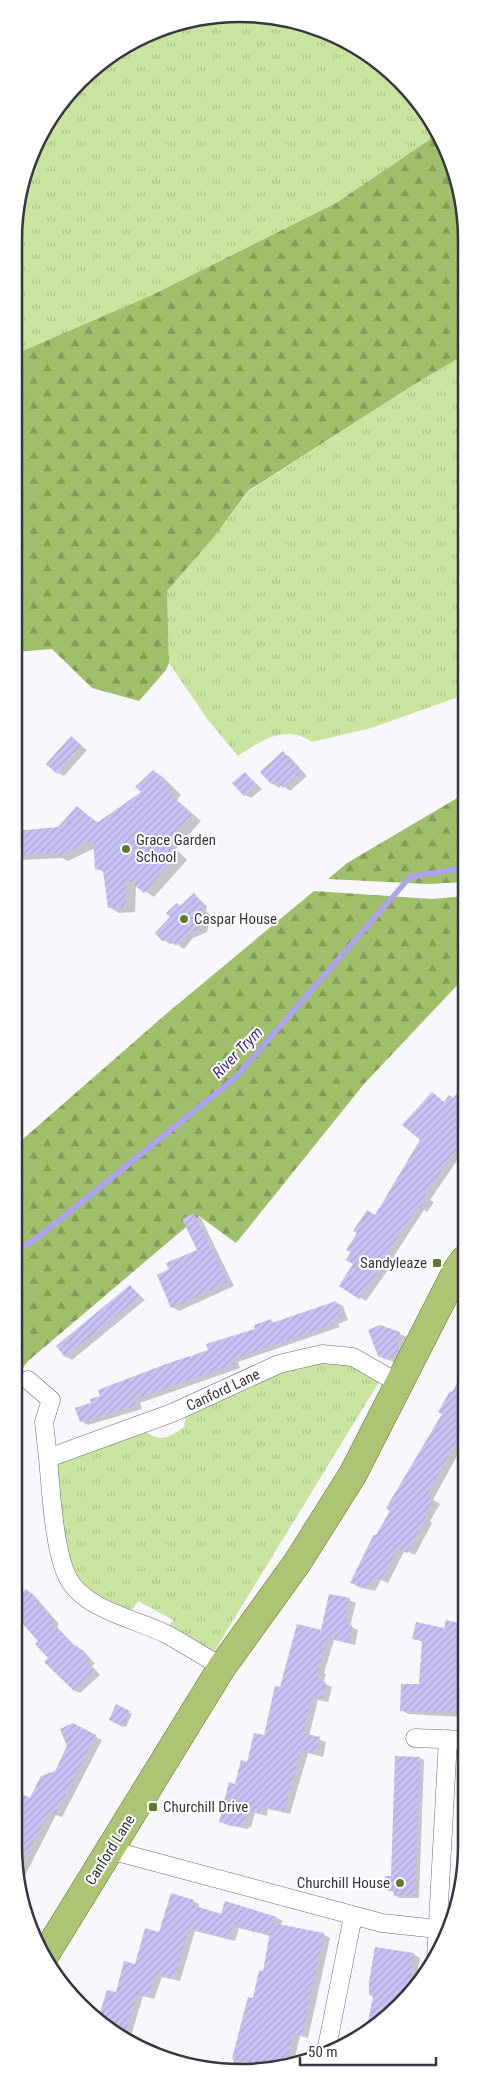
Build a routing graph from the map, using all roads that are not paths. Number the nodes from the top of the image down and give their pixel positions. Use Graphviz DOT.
graph roads {
  1 [pos="458,1268"];
  2 [pos="28,1380"];
  3 [pos="398,1383"];
  4 [pos="48,1458"];
  5 [pos="222,1667"];
  6 [pos="415,1738"];
  7 [pos="456,1739"];
  8 [pos="110,1850"];
  9 [pos="353,1916"];
  10 [pos="438,1929"];
  11 [pos="437,1938"];
  12 [pos="48,1949"];
  13 [pos="327,2046"];
  1 -- 3 [label="main road, Canford Lane"];
  2 -- 4 [label="street"];
  3 -- 4 [label="street, Canford Lane"];
  3 -- 5 [label="main road, Canford Lane"];
  4 -- 5 [label="street"];
  5 -- 8 [label="main road, Canford Lane"];
  6 -- 7 [label="street"];
  7 -- 10 [label="street"];
  8 -- 9 [label="street"];
  8 -- 12 [label="main road, Canford Lane"];
  9 -- 10 [label="street"];
  9 -- 13 [label="street"];
  10 -- 11 [label="street"];
}
